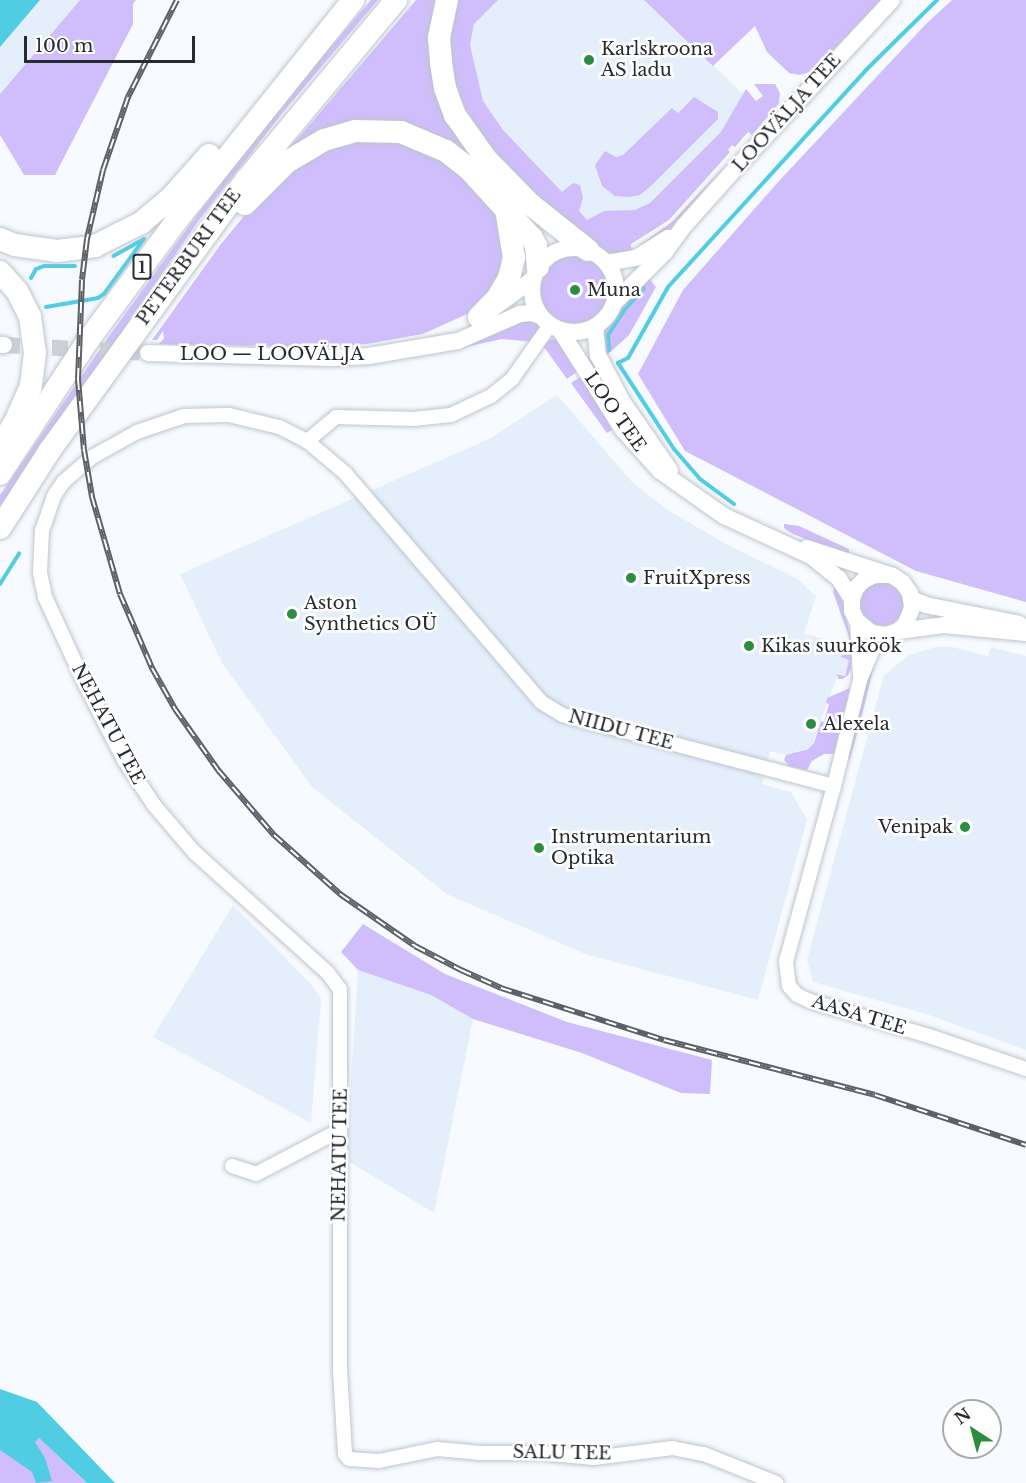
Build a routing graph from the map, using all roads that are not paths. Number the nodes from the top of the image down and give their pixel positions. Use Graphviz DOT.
graph roads {
  1 [pos="353,0"];
  2 [pos="396,0"];
  3 [pos="447,0"];
  4 [pos="892,0"];
  5 [pos="297,70"];
  6 [pos="505,208"];
  7 [pos="683,227"];
  8 [pos="0,239"];
  9 [pos="588,250"];
  10 [pos="607,263"];
  11 [pos="0,272"];
  12 [pos="536,273"];
  13 [pos="163,292"];
  14 [pos="615,302"];
  15 [pos="479,317"];
  16 [pos="550,324"];
  17 [pos="595,327"];
  18 [pos="431,344"];
  19 [pos="148,353"];
  20 [pos="307,441"];
  21 [pos="0,447"];
  22 [pos="0,474"];
  23 [pos="679,484"];
  24 [pos="0,528"];
  25 [pos="782,541"];
  26 [pos="887,575"];
  27 [pos="852,599"];
  28 [pos="912,599"];
  29 [pos="857,621"];
  30 [pos="1026,626"];
  31 [pos="892,633"];
  32 [pos="1026,633"];
  33 [pos="860,680"];
  34 [pos="834,786"];
  35 [pos="1026,1069"];
  36 [pos="340,1130"];
  37 [pos="232,1166"];
  38 [pos="345,1454"];
  39 [pos="776,1483"];
  1 -- 5 [label="highway, PETERBURI TEE / 1"];
  2 -- 13 [label="highway, PETERBURI TEE / 1"];
  3 -- 9 [label="highway"];
  4 -- 7 [label="street, LOOVÄLJA TEE"];
  5 -- 8 [label="highway"];
  5 -- 22 [label="highway, PETERBURI TEE / 1"];
  6 -- 12 [label="highway"];
  6 -- 13 [label="highway"];
  6 -- 15 [label="highway"];
  7 -- 10 [label="street, LOOVÄLJA TEE"];
  7 -- 14 [label="street, LOOVÄLJA TEE"];
  9 -- 10 [label="street"];
  9 -- 12 [label="street"];
  10 -- 14 [label="street"];
  11 -- 21 [label="highway"];
  12 -- 15 [label="street, LOO — LOOVÄLJA"];
  12 -- 16 [label="street"];
  13 -- 24 [label="highway, PETERBURI TEE / 1"];
  14 -- 17 [label="street"];
  15 -- 18 [label="street, LOO — LOOVÄLJA"];
  16 -- 17 [label="street"];
  16 -- 18 [label="street, LOO — LOOVÄLJA"];
  16 -- 20 [label="street"];
  16 -- 23 [label="street, LOO TEE"];
  17 -- 23 [label="street, LOO TEE"];
  18 -- 19 [label="street, LOO — LOOVÄLJA"];
  20 -- 34 [label="street, NIIDU TEE"];
  20 -- 36 [label="street, NEHATU TEE"];
  23 -- 25 [label="street, LOO TEE"];
  25 -- 26 [label="street, LOO TEE"];
  25 -- 27 [label="street, LOO TEE"];
  26 -- 27 [label="street"];
  26 -- 28 [label="street, LOO TEE"];
  27 -- 29 [label="street, LOO TEE"];
  28 -- 30 [label="street"];
  28 -- 31 [label="street"];
  29 -- 31 [label="street"];
  29 -- 33 [label="street"];
  31 -- 32 [label="street"];
  31 -- 33 [label="street"];
  33 -- 34 [label="street"];
  34 -- 35 [label="street, AASA TEE"];
  36 -- 37 [label="street"];
  36 -- 38 [label="street, NEHATU TEE"];
  38 -- 39 [label="street, SALU TEE"];
}
